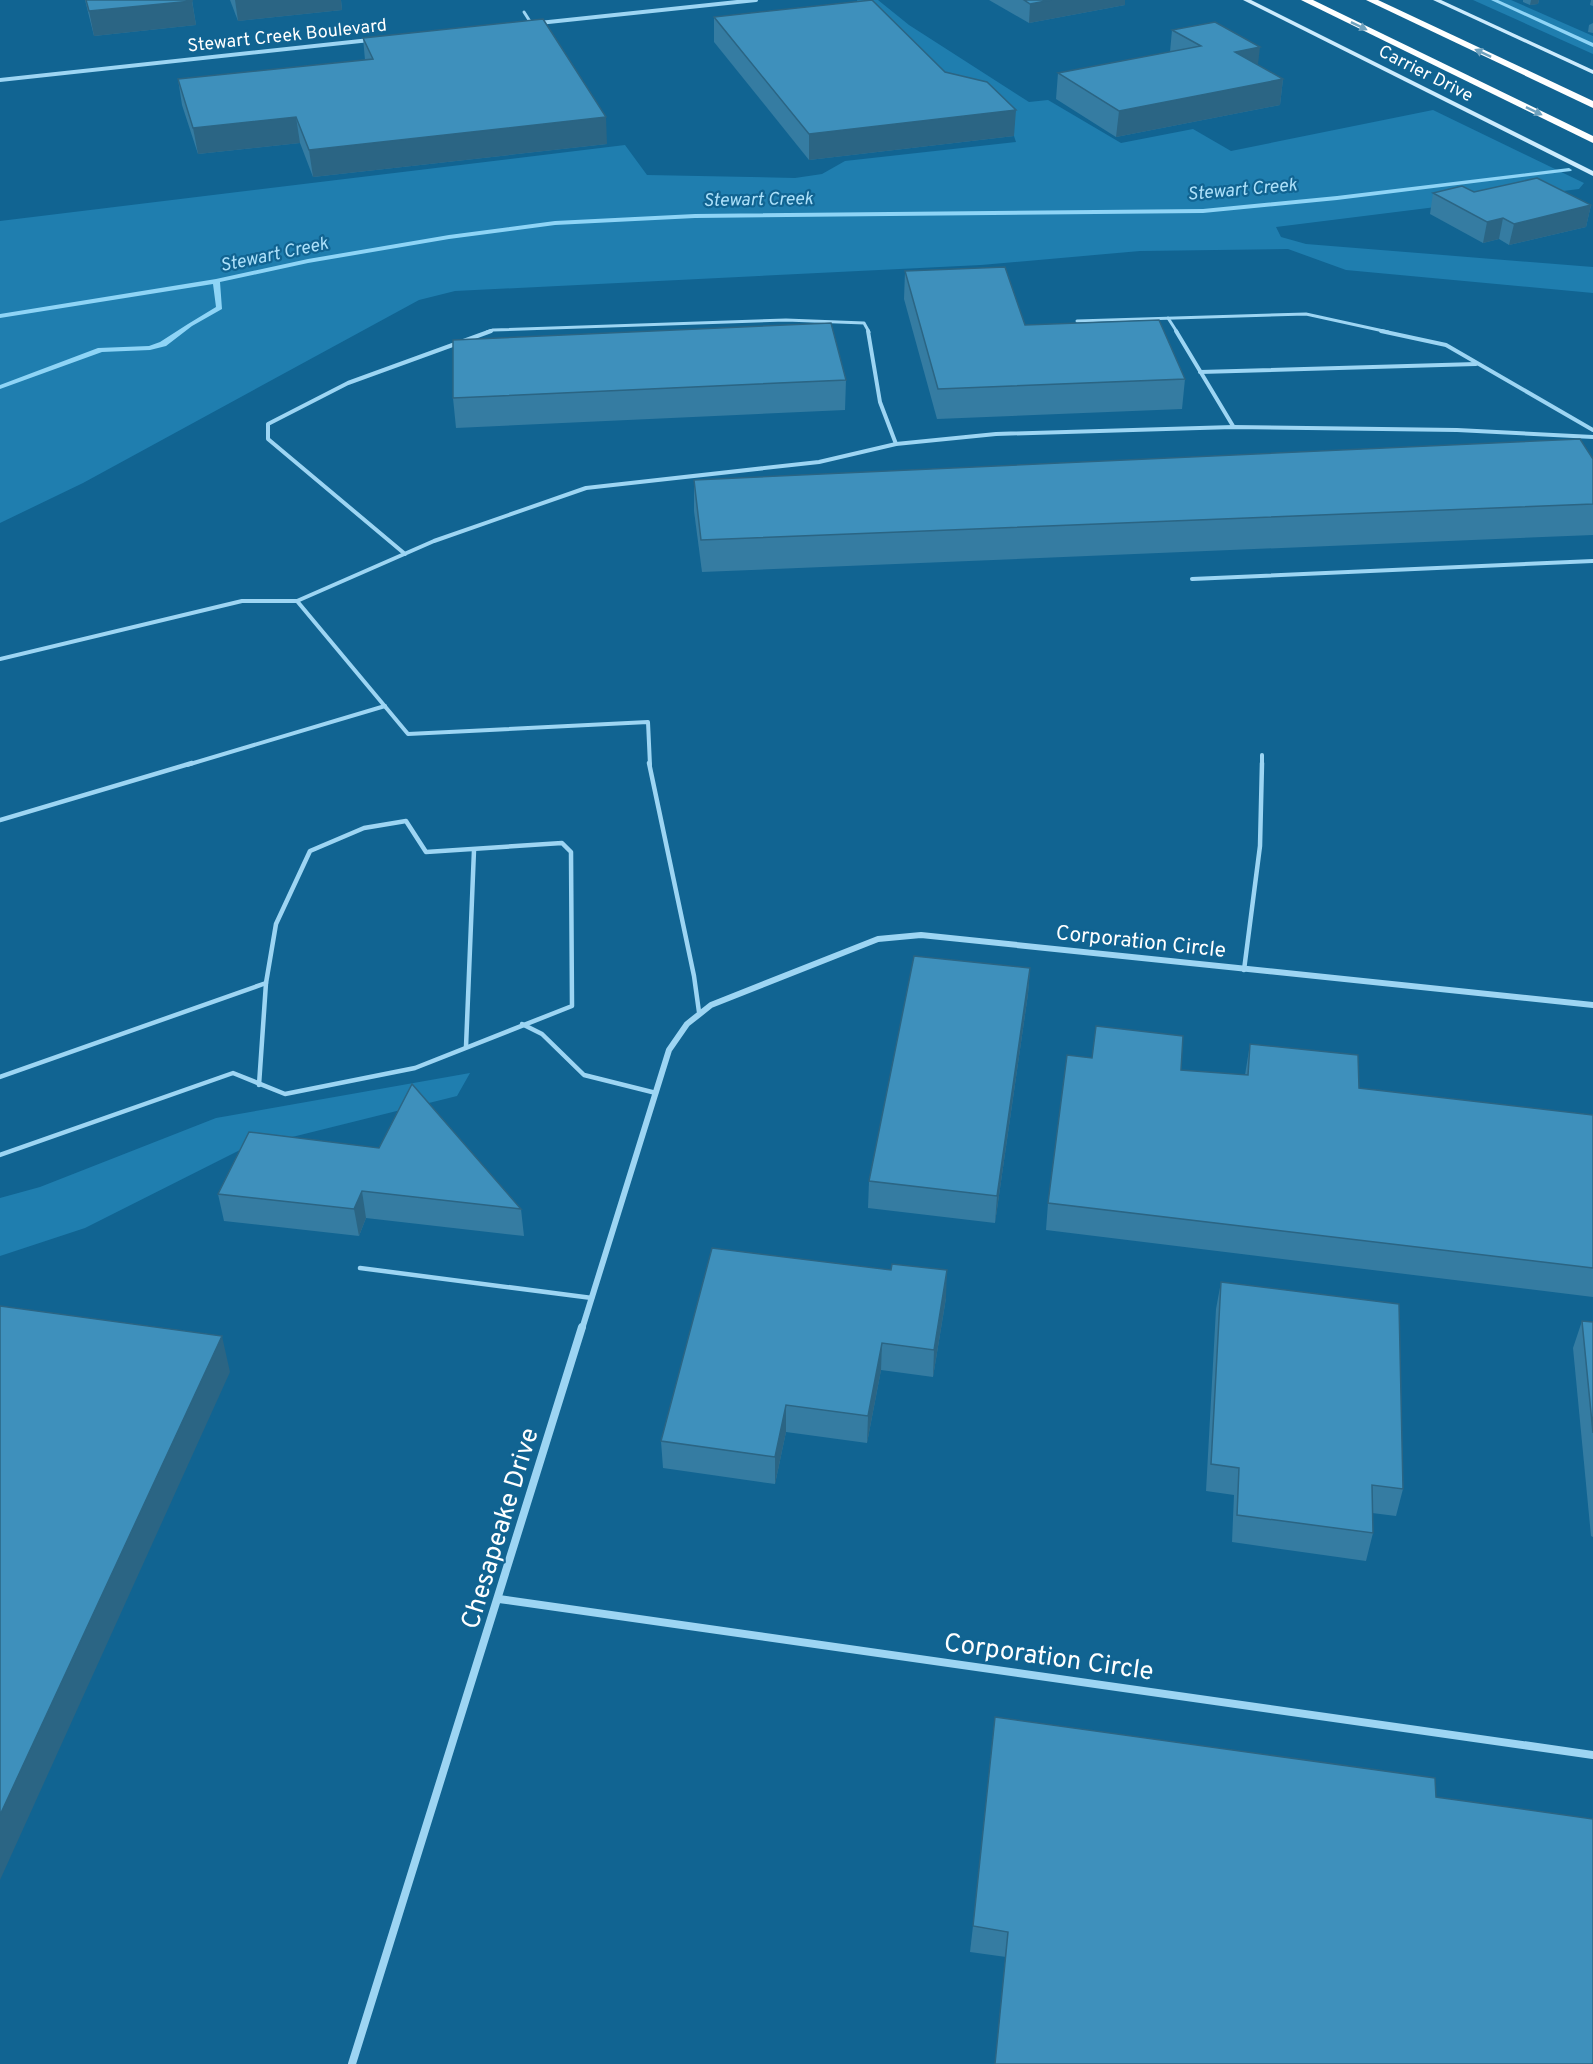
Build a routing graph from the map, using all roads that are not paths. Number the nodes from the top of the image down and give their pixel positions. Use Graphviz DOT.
graph roads {
  1 [pos="756,0"];
  2 [pos="1246,0"];
  3 [pos="1306,0"];
  4 [pos="1371,0"];
  5 [pos="1436,0"];
  6 [pos="524,12"];
  7 [pos="531,23"];
  8 [pos="519,24"];
  9 [pos="376,40"];
  10 [pos="1593,72"];
  11 [pos="0,80"];
  12 [pos="1593,105"];
  13 [pos="1593,140"];
  14 [pos="1593,174"];
  15 [pos="1168,318"];
  16 [pos="1077,321"];
  17 [pos="1478,364"];
  18 [pos="1200,372"];
  19 [pos="1233,427"];
  20 [pos="1593,430"];
  21 [pos="1593,437"];
  22 [pos="896,444"];
  23 [pos="405,554"];
  24 [pos="1593,561"];
  25 [pos="1191,579"];
  26 [pos="297,602"];
  27 [pos="0,659"];
  28 [pos="385,706"];
  29 [pos="1262,755"];
  30 [pos="0,820"];
  31 [pos="474,850"];
  32 [pos="1244,970"];
  33 [pos="266,983"];
  34 [pos="1593,1005"];
  35 [pos="699,1012"];
  36 [pos="522,1024"];
  37 [pos="466,1047"];
  38 [pos="0,1077"];
  39 [pos="259,1085"];
  40 [pos="656,1093"];
  41 [pos="0,1155"];
  42 [pos="360,1268"];
  43 [pos="592,1298"];
  44 [pos="499,1599"];
  45 [pos="1593,1755"];
  46 [pos="352,2064"];
  1 -- 7 [label="street"];
  2 -- 14 [label="street, Carrier Drive"];
  3 -- 13 [label="highway, one-way"];
  12 -- 4 [label="highway, one-way"];
  5 -- 10 [label="street"];
  6 -- 7 [label="lane"];
  7 -- 8 [label="street"];
  9 -- 11 [label="street, Stewart Creek Boulevard"];
  15 -- 16 [label="lane"];
  15 -- 17 [label="lane"];
  15 -- 18 [label="lane"];
  17 -- 18 [label="lane"];
  17 -- 20 [label="lane"];
  18 -- 19 [label="lane"];
  19 -- 21 [label="lane"];
  19 -- 22 [label="lane"];
  22 -- 23 [label="lane"];
  22 -- 23 [label="lane"];
  23 -- 26 [label="lane"];
  24 -- 25 [label="lane"];
  26 -- 27 [label="lane"];
  26 -- 28 [label="lane"];
  28 -- 30 [label="lane"];
  28 -- 35 [label="lane"];
  29 -- 32 [label="lane"];
  31 -- 33 [label="lane"];
  31 -- 36 [label="lane"];
  31 -- 37 [label="lane"];
  32 -- 34 [label="street, Corporation Circle"];
  32 -- 35 [label="street, Corporation Circle"];
  33 -- 38 [label="lane"];
  33 -- 39 [label="lane"];
  35 -- 40 [label="street, Chesapeake Drive"];
  36 -- 37 [label="lane"];
  36 -- 40 [label="lane"];
  37 -- 39 [label="lane"];
  39 -- 41 [label="lane"];
  40 -- 43 [label="street, Chesapeake Drive"];
  42 -- 43 [label="lane"];
  43 -- 44 [label="street, Chesapeake Drive"];
  44 -- 45 [label="street, Corporation Circle"];
  44 -- 46 [label="street, Chesapeake Drive"];
}
